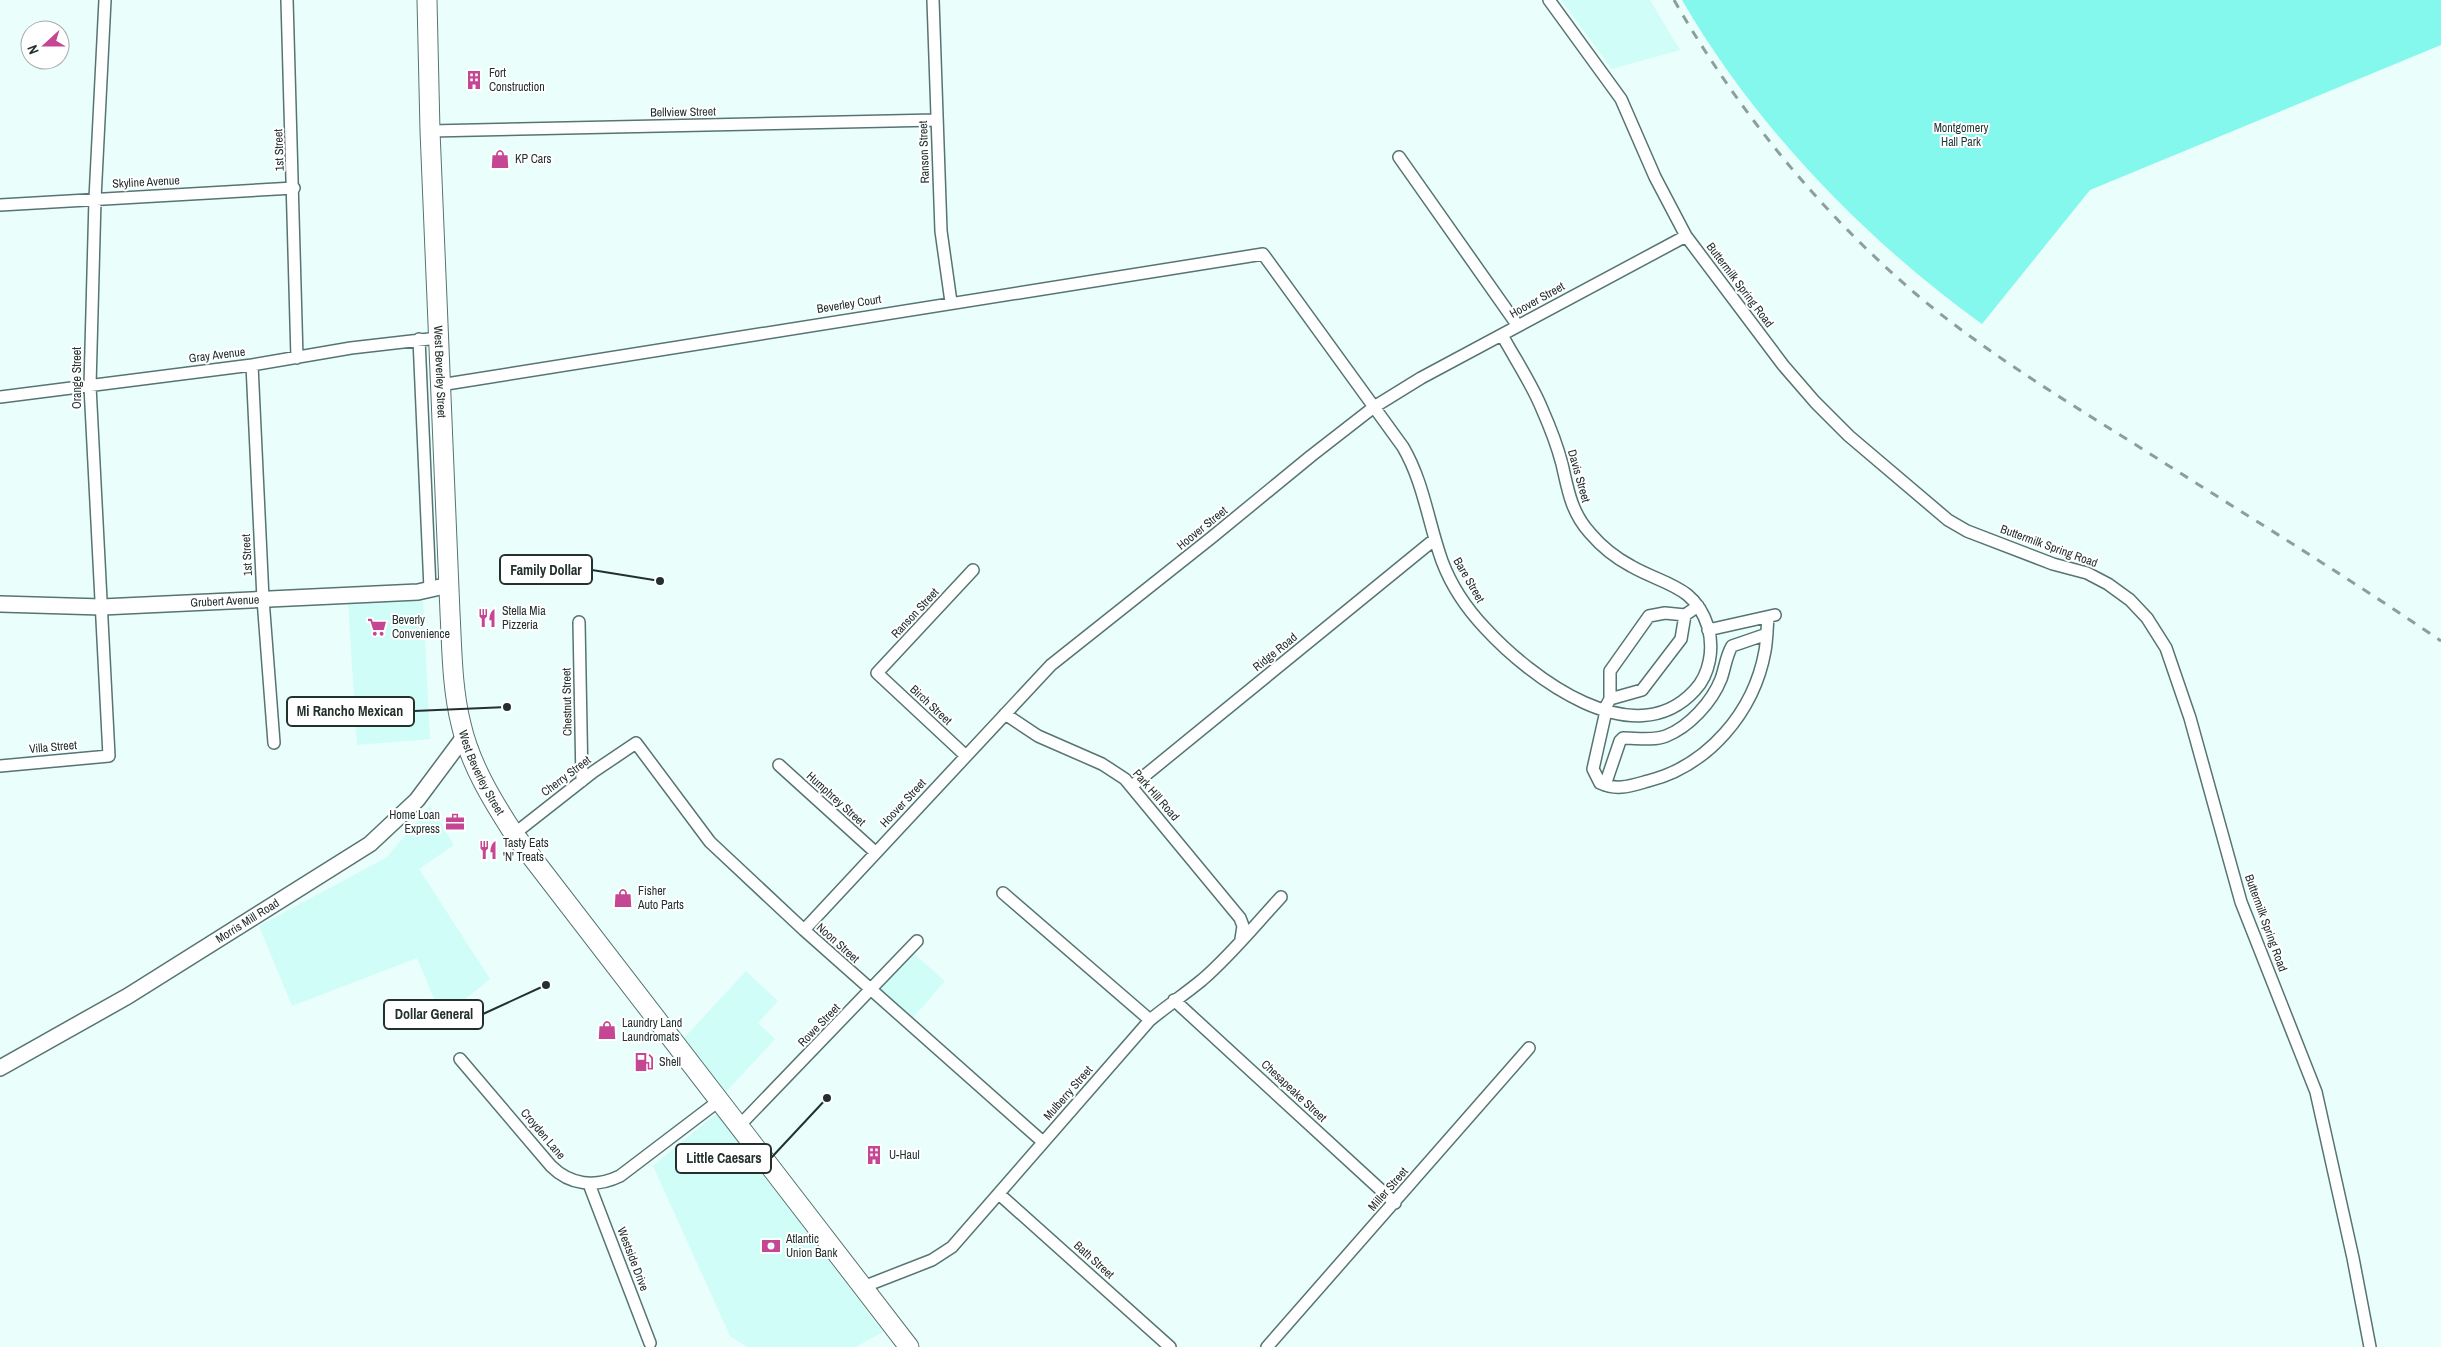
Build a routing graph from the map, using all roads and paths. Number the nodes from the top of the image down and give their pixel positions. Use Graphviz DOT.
graph roads {
  1 [pos="105,0"];
  2 [pos="287,0"];
  3 [pos="427,0"];
  4 [pos="933,0"];
  5 [pos="1549,0"];
  6 [pos="936,120"];
  7 [pos="430,131"];
  8 [pos="1399,157"];
  9 [pos="294,188"];
  10 [pos="95,199"];
  11 [pos="0,205"];
  12 [pos="1686,236"];
  13 [pos="1262,254"];
  14 [pos="951,302"];
  15 [pos="1518,326"];
  16 [pos="1502,335"];
  17 [pos="428,338"];
  18 [pos="298,358"];
  19 [pos="252,365"];
  20 [pos="440,385"];
  21 [pos="90,386"];
  22 [pos="0,397"];
  23 [pos="1374,406"];
  24 [pos="1435,539"];
  25 [pos="973,570"];
  26 [pos="449,585"];
  27 [pos="430,589"];
  28 [pos="263,599"];
  29 [pos="0,604"];
  30 [pos="1698,606"];
  31 [pos="102,607"];
  32 [pos="1684,615"];
  33 [pos="579,622"];
  34 [pos="1708,630"];
  35 [pos="1766,634"];
  36 [pos="877,674"];
  37 [pos="1610,699"];
  38 [pos="1605,710"];
  39 [pos="1005,714"];
  40 [pos="464,737"];
  41 [pos="636,742"];
  42 [pos="274,744"];
  43 [pos="109,756"];
  44 [pos="966,756"];
  45 [pos="0,766"];
  46 [pos="779,766"];
  47 [pos="582,781"];
  48 [pos="1132,786"];
  49 [pos="1605,786"];
  50 [pos="514,834"];
  51 [pos="875,852"];
  52 [pos="1003,893"];
  53 [pos="1281,897"];
  54 [pos="804,930"];
  55 [pos="1242,939"];
  56 [pos="917,941"];
  57 [pos="870,990"];
  58 [pos="1174,1000"];
  59 [pos="1150,1020"];
  60 [pos="1530,1048"];
  61 [pos="460,1059"];
  62 [pos="0,1068"];
  63 [pos="720,1100"];
  64 [pos="739,1126"];
  65 [pos="1043,1142"];
  66 [pos="589,1184"];
  67 [pos="999,1194"];
  68 [pos="1395,1202"];
  69 [pos="863,1287"];
  70 [pos="650,1344"];
  71 [pos="909,1347"];
  72 [pos="1170,1347"];
  73 [pos="1266,1347"];
  74 [pos="2370,1347"];
  1 -- 10 [label="street, Orange Street"];
  2 -- 9 [label="street, 1st Street"];
  3 -- 7 [label="main road, West Beverley Street"];
  4 -- 6 [label="street, Ranson Street"];
  5 -- 12 [label="street, Buttermilk Spring Road"];
  6 -- 7 [label="street, Bellview Street"];
  6 -- 14 [label="street, Ranson Street"];
  7 -- 17 [label="main road, West Beverley Street"];
  8 -- 15 [label="street"];
  9 -- 10 [label="street, Skyline Avenue"];
  9 -- 18 [label="street, 1st Street"];
  10 -- 11 [label="street, Skyline Avenue"];
  10 -- 21 [label="street, Orange Street"];
  12 -- 15 [label="street, Hoover Street"];
  12 -- 74 [label="street, Buttermilk Spring Road"];
  13 -- 14 [label="street, Beverley Court"];
  13 -- 23 [label="street, Bare Street"];
  14 -- 20 [label="street, Beverley Court"];
  15 -- 16 [label="street, Hoover Street"];
  16 -- 23 [label="street, Hoover Street"];
  16 -- 30 [label="street, Davis Street"];
  17 -- 18 [label="street, Gray Avenue"];
  17 -- 20 [label="main road, West Beverley Street"];
  17 -- 27 [label="street, West Beverley Street"];
  18 -- 19 [label="street, Gray Avenue"];
  19 -- 21 [label="street, Gray Avenue"];
  19 -- 28 [label="street, 1st Street"];
  20 -- 26 [label="main road, West Beverley Street"];
  21 -- 22 [label="street, Gray Avenue"];
  21 -- 31 [label="street, Orange Street"];
  23 -- 24 [label="street, Bare Street"];
  23 -- 39 [label="street, Hoover Street"];
  24 -- 38 [label="street, Bare Street"];
  24 -- 48 [label="street, Ridge Road"];
  25 -- 36 [label="street, Ranson Street"];
  26 -- 27 [label="street, Grubert Avenue"];
  26 -- 40 [label="main road, West Beverley Street"];
  27 -- 28 [label="street, Grubert Avenue"];
  28 -- 31 [label="street, Grubert Avenue"];
  28 -- 42 [label="street, 1st Street"];
  29 -- 31 [label="street, Grubert Avenue"];
  30 -- 32 [label="street"];
  30 -- 34 [label="street, Davis Street"];
  31 -- 43 [label="street, Orange Street"];
  32 -- 37 [label="street"];
  32 -- 37 [label="street"];
  33 -- 47 [label="street, Chestnut Street"];
  34 -- 35 [label="street"];
  34 -- 38 [label="street, Bare Street"];
  35 -- 49 [label="street"];
  35 -- 49 [label="street"];
  36 -- 44 [label="street, Birch Street"];
  37 -- 38 [label="street"];
  38 -- 49 [label="street"];
  39 -- 44 [label="street, Hoover Street"];
  39 -- 48 [label="street, Park Hill Road"];
  40 -- 50 [label="main road, West Beverley Street"];
  40 -- 62 [label="street, Morris Mill Road"];
  41 -- 47 [label="street, Cherry Street"];
  41 -- 54 [label="street, Noon Street"];
  43 -- 45 [label="street, Villa Street"];
  44 -- 51 [label="street, Hoover Street"];
  46 -- 51 [label="street, Humphrey Street"];
  47 -- 50 [label="street, Cherry Street"];
  48 -- 55 [label="street, Park Hill Road"];
  50 -- 63 [label="main road, West Beverley Street"];
  51 -- 54 [label="street, Hoover Street"];
  52 -- 59 [label="street"];
  53 -- 55 [label="street, Mulberry Street"];
  54 -- 57 [label="street, Noon Street"];
  55 -- 58 [label="street, Mulberry Street"];
  56 -- 57 [label="street, Rowe Street"];
  57 -- 64 [label="street, Rowe Street"];
  57 -- 65 [label="street, Noon Street"];
  58 -- 59 [label="street, Mulberry Street"];
  58 -- 68 [label="street, Chesapeake Street"];
  59 -- 65 [label="street, Mulberry Street"];
  60 -- 68 [label="street, Miller Street"];
  61 -- 66 [label="street, Croyden Lane"];
  63 -- 64 [label="main road, West Beverley Street"];
  63 -- 66 [label="street, Croyden Lane"];
  64 -- 69 [label="main road, West Beverley Street"];
  65 -- 67 [label="street, Mulberry Street"];
  66 -- 70 [label="street, Westside Drive"];
  67 -- 69 [label="street, Mulberry Street"];
  67 -- 72 [label="street, Bath Street"];
  68 -- 73 [label="street, Miller Street"];
  69 -- 71 [label="main road, West Beverley Street"];
}
